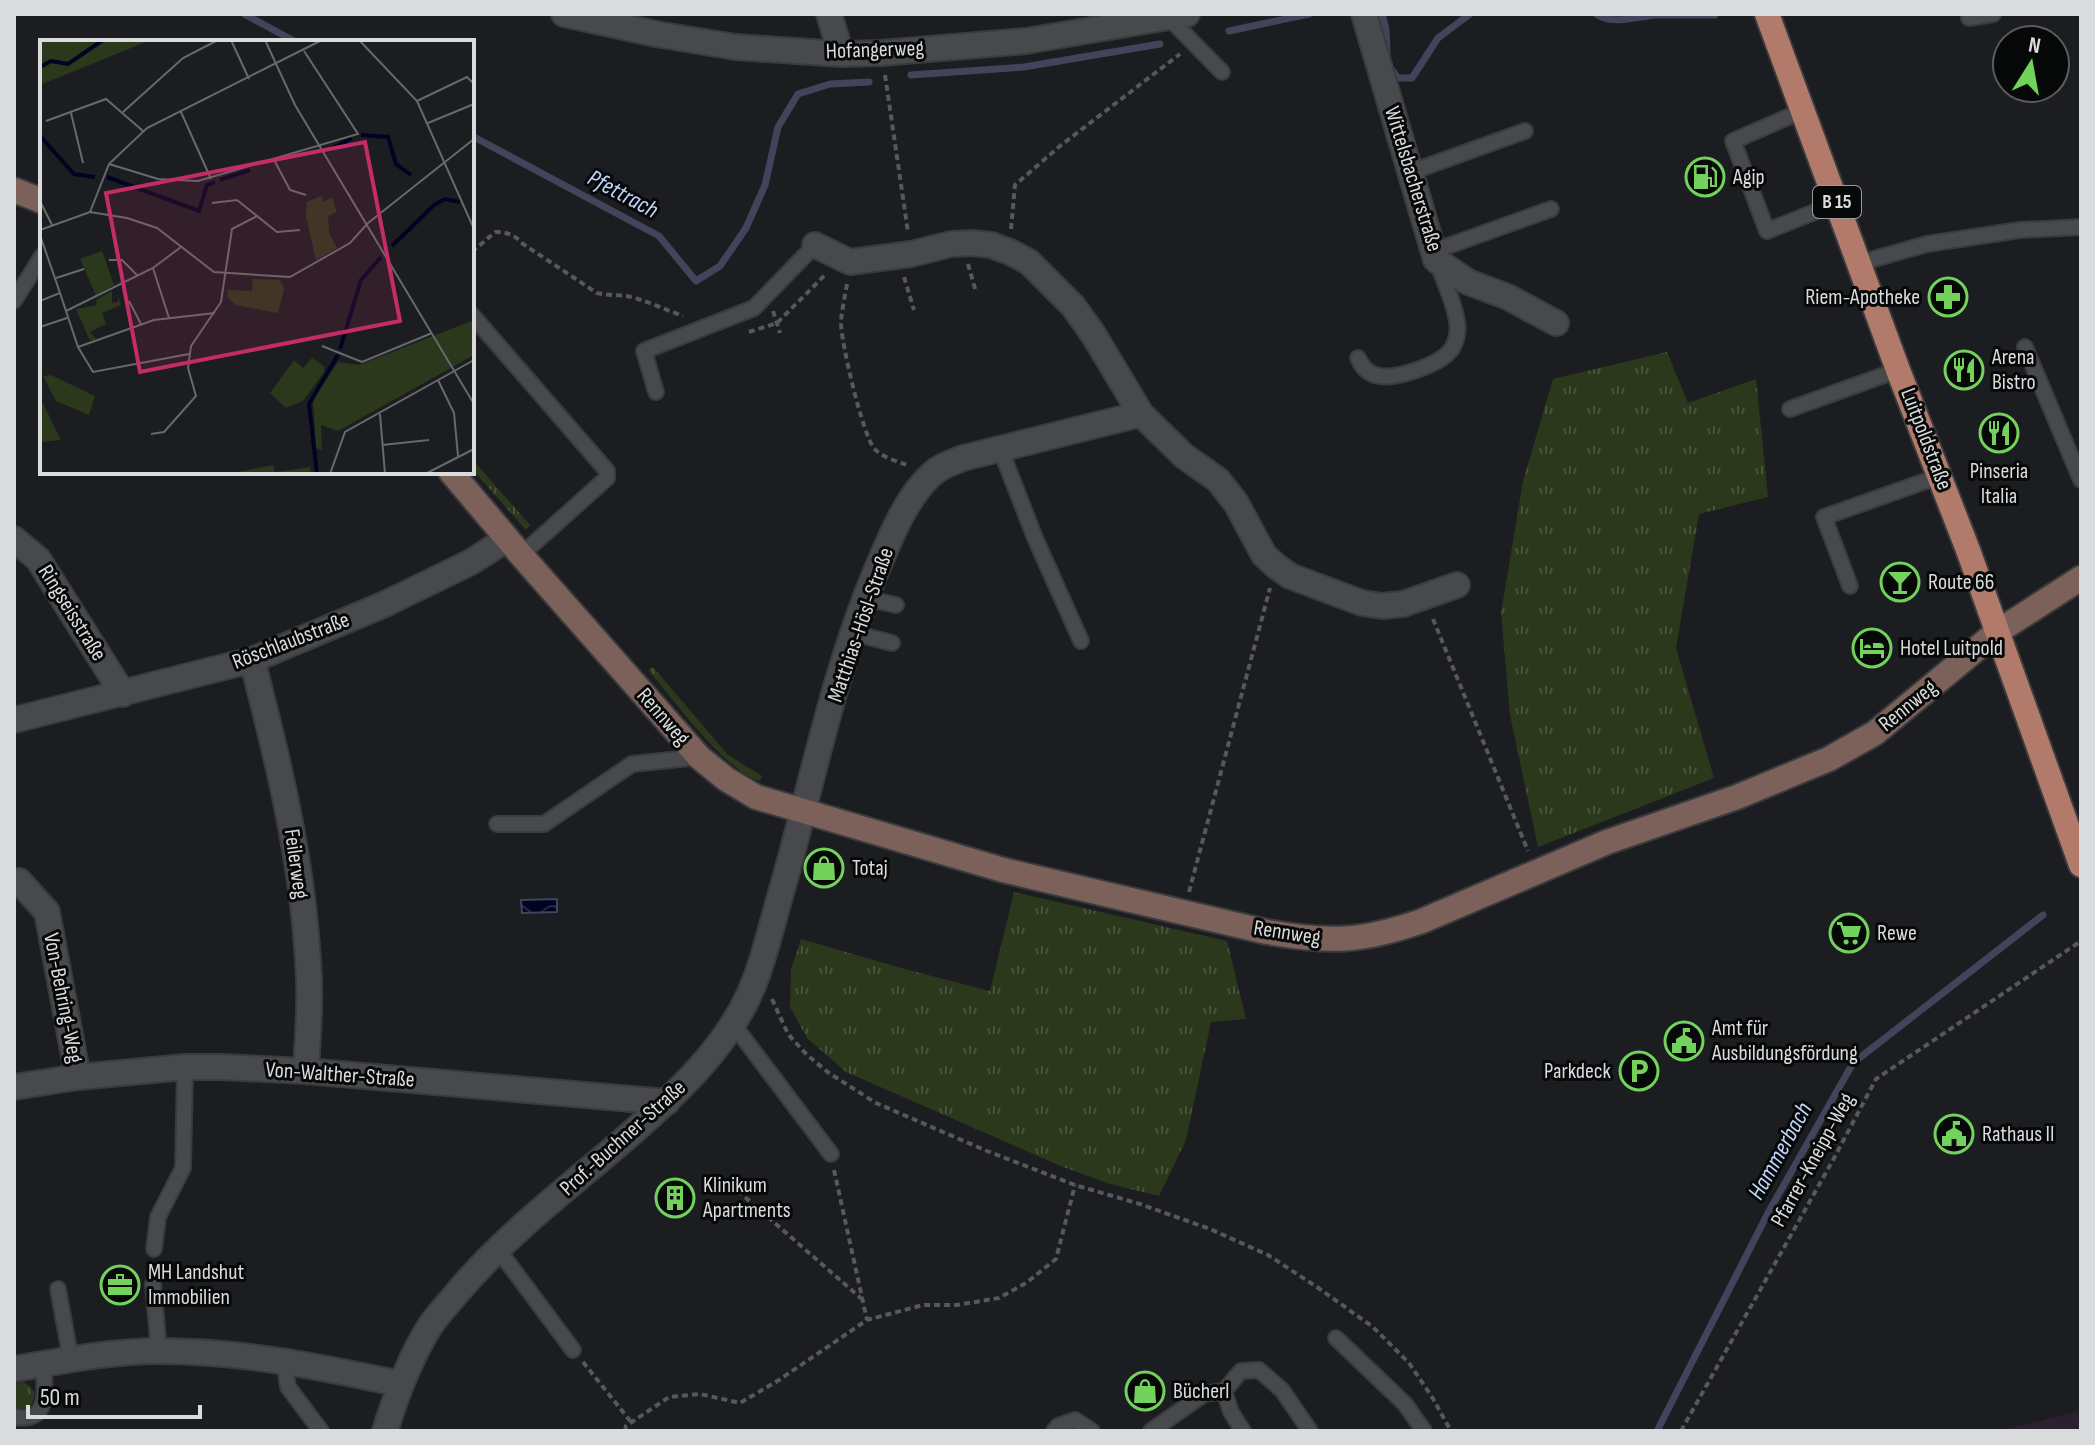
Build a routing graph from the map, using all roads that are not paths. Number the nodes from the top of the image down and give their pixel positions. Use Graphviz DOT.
graph roads {
  1 [pos="564,14"];
  2 [pos="829,14"];
  3 [pos="1364,14"];
  4 [pos="1767,14"];
  5 [pos="1993,14"];
  6 [pos="1178,16"];
  7 [pos="1969,18"];
  8 [pos="1116,20"];
  9 [pos="841,54"];
  10 [pos="1222,72"];
  11 [pos="1802,111"];
  12 [pos="1525,131"];
  13 [pos="1411,172"];
  14 [pos="14,190"];
  15 [pos="40,200"];
  16 [pos="1837,203"];
  17 [pos="1551,209"];
  18 [pos="2081,227"];
  19 [pos="815,245"];
  20 [pos="1435,256"];
  21 [pos="40,259"];
  22 [pos="1860,263"];
  23 [pos="14,301"];
  24 [pos="474,317"];
  25 [pos="1556,323"];
  26 [pos="2025,347"];
  27 [pos="1358,358"];
  28 [pos="1898,370"];
  29 [pos="656,392"];
  30 [pos="1790,409"];
  31 [pos="1141,414"];
  32 [pos="1000,448"];
  33 [pos="453,474"];
  34 [pos="1940,476"];
  35 [pos="2081,480"];
  36 [pos="14,539"];
  37 [pos="514,547"];
  38 [pos="2081,578"];
  39 [pos="1457,585"];
  40 [pos="1850,586"];
  41 [pos="865,598"];
  42 [pos="896,605"];
  43 [pos="1997,632"];
  44 [pos="853,633"];
  45 [pos="1081,641"];
  46 [pos="892,643"];
  47 [pos="252,660"];
  48 [pos="123,694"];
  49 [pos="14,720"];
  50 [pos="699,757"];
  51 [pos="804,811"];
  52 [pos="497,824"];
  53 [pos="2081,865"];
  54 [pos="19,881"];
  55 [pos="733,1024"];
  56 [pos="185,1067"];
  57 [pos="306,1071"];
  58 [pos="78,1077"];
  59 [pos="14,1087"];
  60 [pos="667,1102"];
  61 [pos="831,1154"];
  62 [pos="497,1248"];
  63 [pos="154,1249"];
  64 [pos="153,1284"];
  65 [pos="58,1289"];
  66 [pos="1336,1338"];
  67 [pos="573,1350"];
  68 [pos="159,1351"];
  69 [pos="71,1360"];
  70 [pos="284,1360"];
  71 [pos="43,1364"];
  72 [pos="14,1369"];
  73 [pos="401,1384"];
  74 [pos="1224,1391"];
  75 [pos="14,1417"];
  76 [pos="321,1431"];
  77 [pos="385,1431"];
  78 [pos="1054,1431"];
  79 [pos="1092,1431"];
  80 [pos="1151,1431"];
  81 [pos="1243,1431"];
  82 [pos="1310,1431"];
  83 [pos="1424,1431"];
  1 -- 9 [label="street, Hofangerweg"];
  2 -- 9 [label="street"];
  3 -- 13 [label="street, Wittelsbacherstraße"];
  4 -- 11 [label="main road, Luitpoldstraße / B 15"];
  5 -- 7 [label="lane"];
  6 -- 8 [label="street, Hofangerweg"];
  6 -- 10 [label="lane"];
  8 -- 9 [label="street, Hofangerweg"];
  11 -- 16 [label="main road, Luitpoldstraße / B 15"];
  11 -- 16 [label="lane"];
  12 -- 13 [label="lane"];
  13 -- 20 [label="street, Wittelsbacherstraße"];
  14 -- 15 [label="main road"];
  16 -- 22 [label="main road, Luitpoldstraße / B 15"];
  17 -- 20 [label="lane"];
  18 -- 22 [label="lane"];
  19 -- 29 [label="lane"];
  19 -- 31 [label="street"];
  20 -- 25 [label="street, Wittelsbacherstraße"];
  20 -- 27 [label="lane"];
  21 -- 23 [label="lane"];
  22 -- 28 [label="main road, Luitpoldstraße / B 15"];
  24 -- 37 [label="lane"];
  26 -- 35 [label="lane"];
  28 -- 30 [label="lane"];
  28 -- 34 [label="main road, Luitpoldstraße / B 15"];
  31 -- 32 [label="street, Matthias-Hösl-Straße"];
  31 -- 39 [label="street"];
  32 -- 41 [label="street, Matthias-Hösl-Straße"];
  32 -- 45 [label="lane"];
  33 -- 37 [label="main road, Rennweg"];
  34 -- 40 [label="lane"];
  34 -- 43 [label="main road, Luitpoldstraße / B 15"];
  36 -- 48 [label="street, Ringseisstraße"];
  37 -- 47 [label="street, Röschlaubstraße"];
  37 -- 50 [label="main road, Rennweg"];
  38 -- 43 [label="main road, Rennweg"];
  41 -- 42 [label="lane"];
  41 -- 44 [label="street, Matthias-Hösl-Straße"];
  43 -- 51 [label="main road, Rennweg"];
  43 -- 53 [label="main road, Luitpoldstraße / B 15"];
  44 -- 46 [label="lane"];
  44 -- 51 [label="street, Matthias-Hösl-Straße"];
  47 -- 48 [label="street, Röschlaubstraße"];
  47 -- 57 [label="street, Feilerweg"];
  48 -- 49 [label="street, Röschlaubstraße"];
  50 -- 51 [label="main road, Rennweg"];
  50 -- 52 [label="lane"];
  51 -- 55 [label="street, Prof.-Buchner-Straße"];
  54 -- 58 [label="street, Von-Behring-Weg"];
  55 -- 60 [label="street, Prof.-Buchner-Straße"];
  55 -- 61 [label="lane"];
  56 -- 57 [label="street, Von-Walther-Straße"];
  56 -- 58 [label="street, Von-Walther-Straße"];
  56 -- 63 [label="lane"];
  57 -- 60 [label="street, Von-Walther-Straße"];
  58 -- 59 [label="street, Von-Walther-Straße"];
  60 -- 62 [label="street, Prof.-Buchner-Straße"];
  62 -- 67 [label="lane"];
  62 -- 73 [label="street, Prof.-Buchner-Straße"];
  64 -- 68 [label="lane"];
  65 -- 69 [label="lane"];
  66 -- 83 [label="lane"];
  68 -- 69 [label="street"];
  68 -- 70 [label="street"];
  69 -- 71 [label="street"];
  70 -- 73 [label="street"];
  70 -- 76 [label="lane"];
  71 -- 72 [label="street"];
  71 -- 75 [label="lane"];
  73 -- 77 [label="street, Prof.-Buchner-Straße"];
  74 -- 80 [label="lane"];
  74 -- 81 [label="lane"];
  74 -- 82 [label="lane"];
  78 -- 79 [label="lane"];
}
